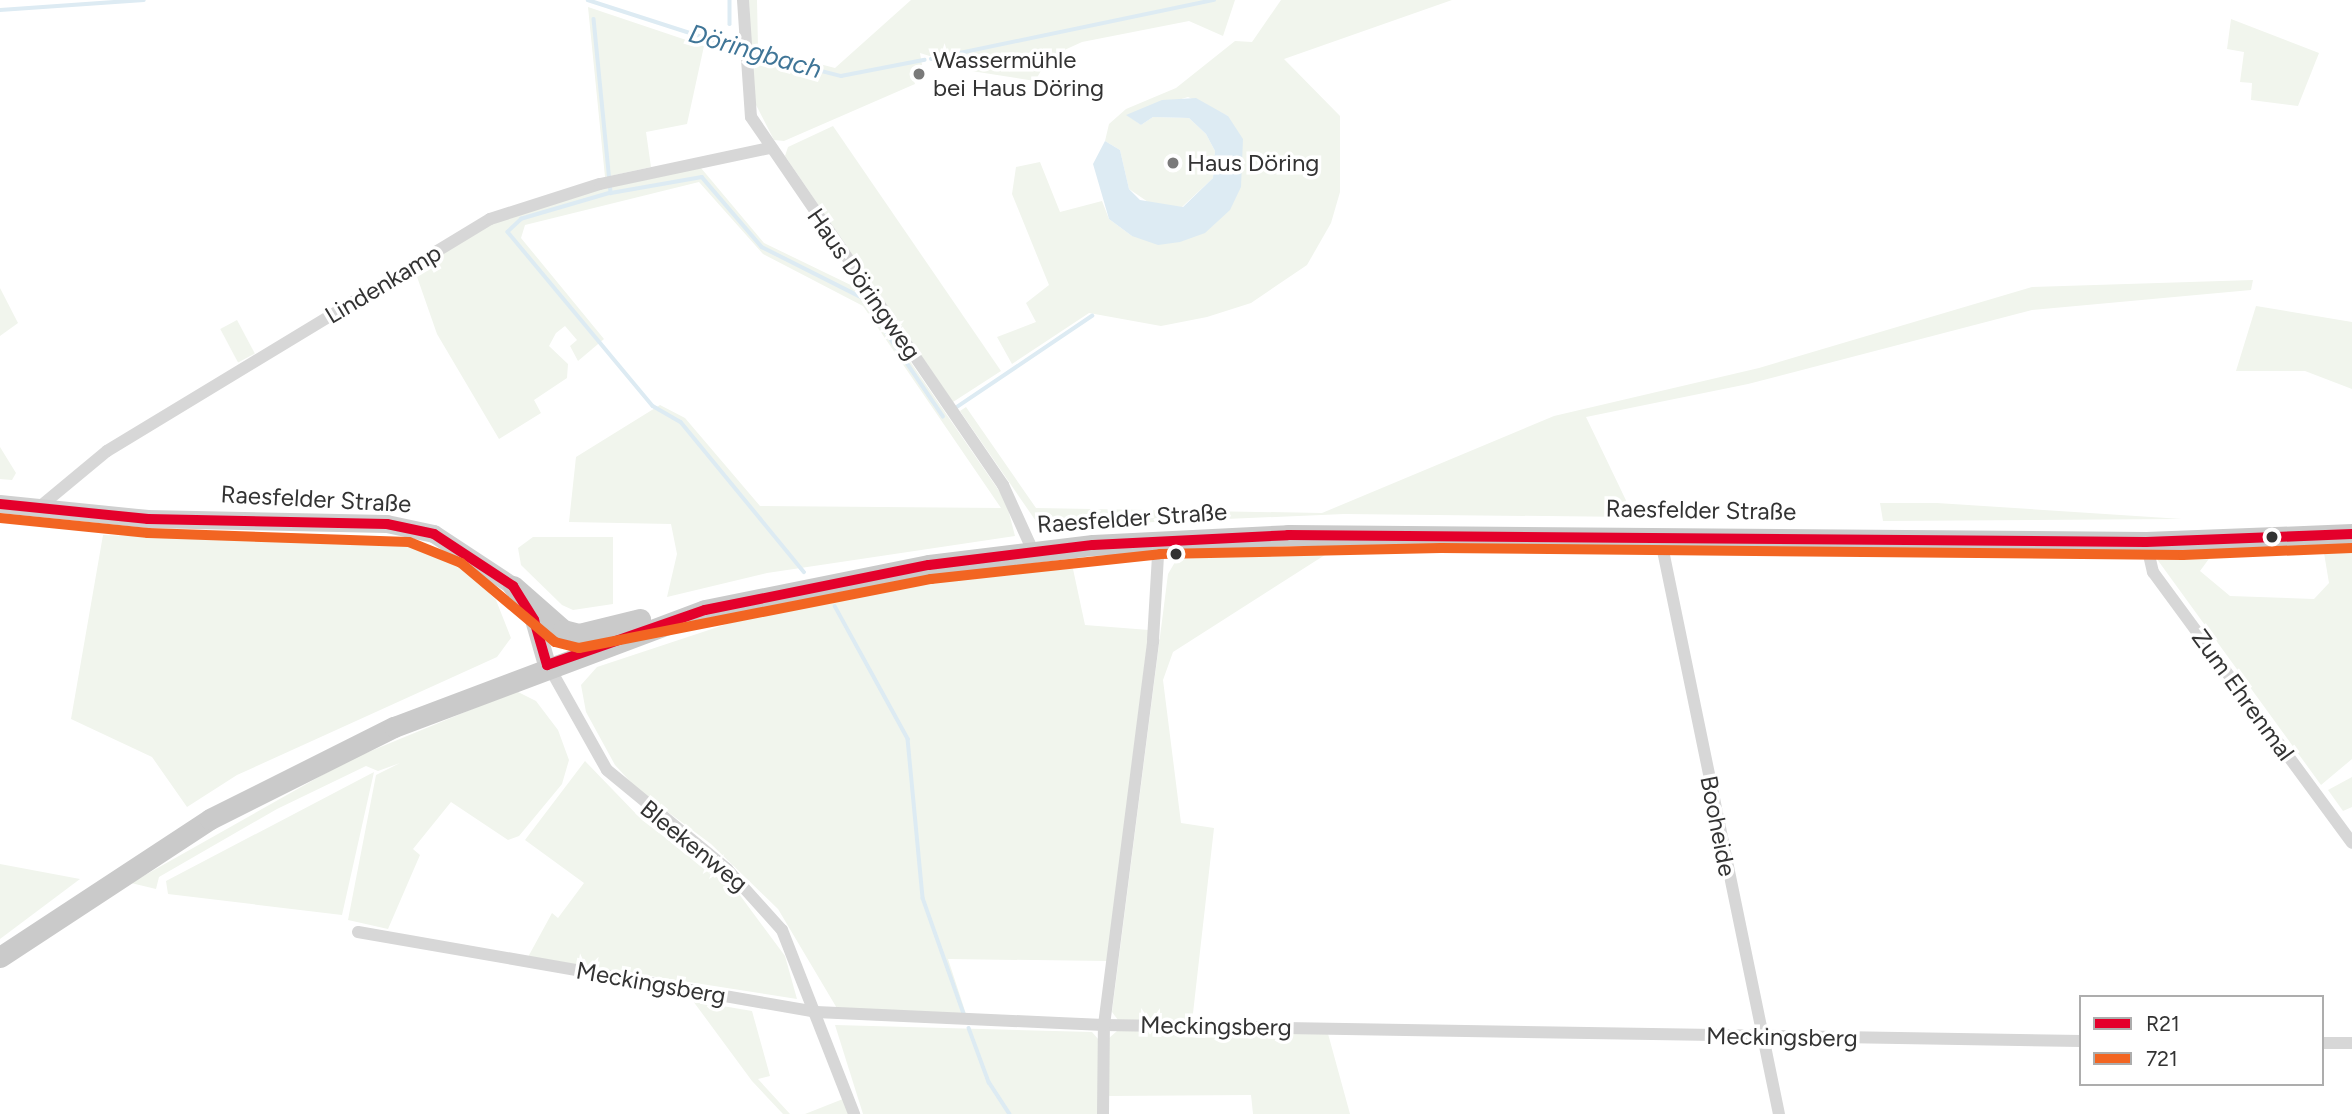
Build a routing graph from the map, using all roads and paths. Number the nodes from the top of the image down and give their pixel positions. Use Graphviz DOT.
graph roads {
  1 [pos="744,0"];
  2 [pos="769,148"];
  3 [pos="0,504"];
  4 [pos="37,509"];
  5 [pos="2352,534"];
  6 [pos="1660,536"];
  7 [pos="1159,540"];
  8 [pos="2146,542"];
  9 [pos="1033,551"];
  10 [pos="513,586"];
  11 [pos="705,610"];
  12 [pos="547,665"];
  13 [pos="2352,843"];
  14 [pos="358,932"];
  15 [pos="0,957"];
  16 [pos="816,1012"];
  17 [pos="1104,1025"];
  18 [pos="1760,1037"];
  19 [pos="2079,1041"];
  20 [pos="2324,1043"];
  21 [pos="2352,1043"];
  22 [pos="854,1114"];
  23 [pos="1103,1114"];
  24 [pos="1779,1114"];
  1 -- 2 [label="street, Haus Döringweg"];
  2 -- 4 [label="street, Lindenkamp"];
  2 -- 9 [label="street, Haus Döringweg"];
  3 -- 4 [label="main road, Raesfelder Straße"];
  4 -- 10 [label="main road, Raesfelder Straße"];
  5 -- 8 [label="main road, Raesfelder Straße"];
  6 -- 7 [label="main road, Raesfelder Straße"];
  6 -- 8 [label="main road, Raesfelder Straße"];
  6 -- 18 [label="street, Booheide"];
  7 -- 9 [label="main road, Raesfelder Straße"];
  7 -- 17 [label="street"];
  8 -- 13 [label="street, Zum Ehrenmal"];
  9 -- 11 [label="main road, Raesfelder Straße"];
  10 -- 11 [label="main road"];
  10 -- 12 [label="main road, Raesfelder Straße"];
  11 -- 12 [label="main road, Raesfelder Straße"];
  12 -- 15 [label="main road"];
  12 -- 16 [label="street, Bleekenweg"];
  14 -- 16 [label="street, Meckingsberg"];
  16 -- 17 [label="street, Meckingsberg"];
  16 -- 22 [label="street, Bleekenweg"];
  17 -- 18 [label="street, Meckingsberg"];
  17 -- 23 [label="street"];
  18 -- 19 [label="street, Meckingsberg"];
  18 -- 24 [label="street, Booheide"];
  20 -- 21 [label="street"];
}
